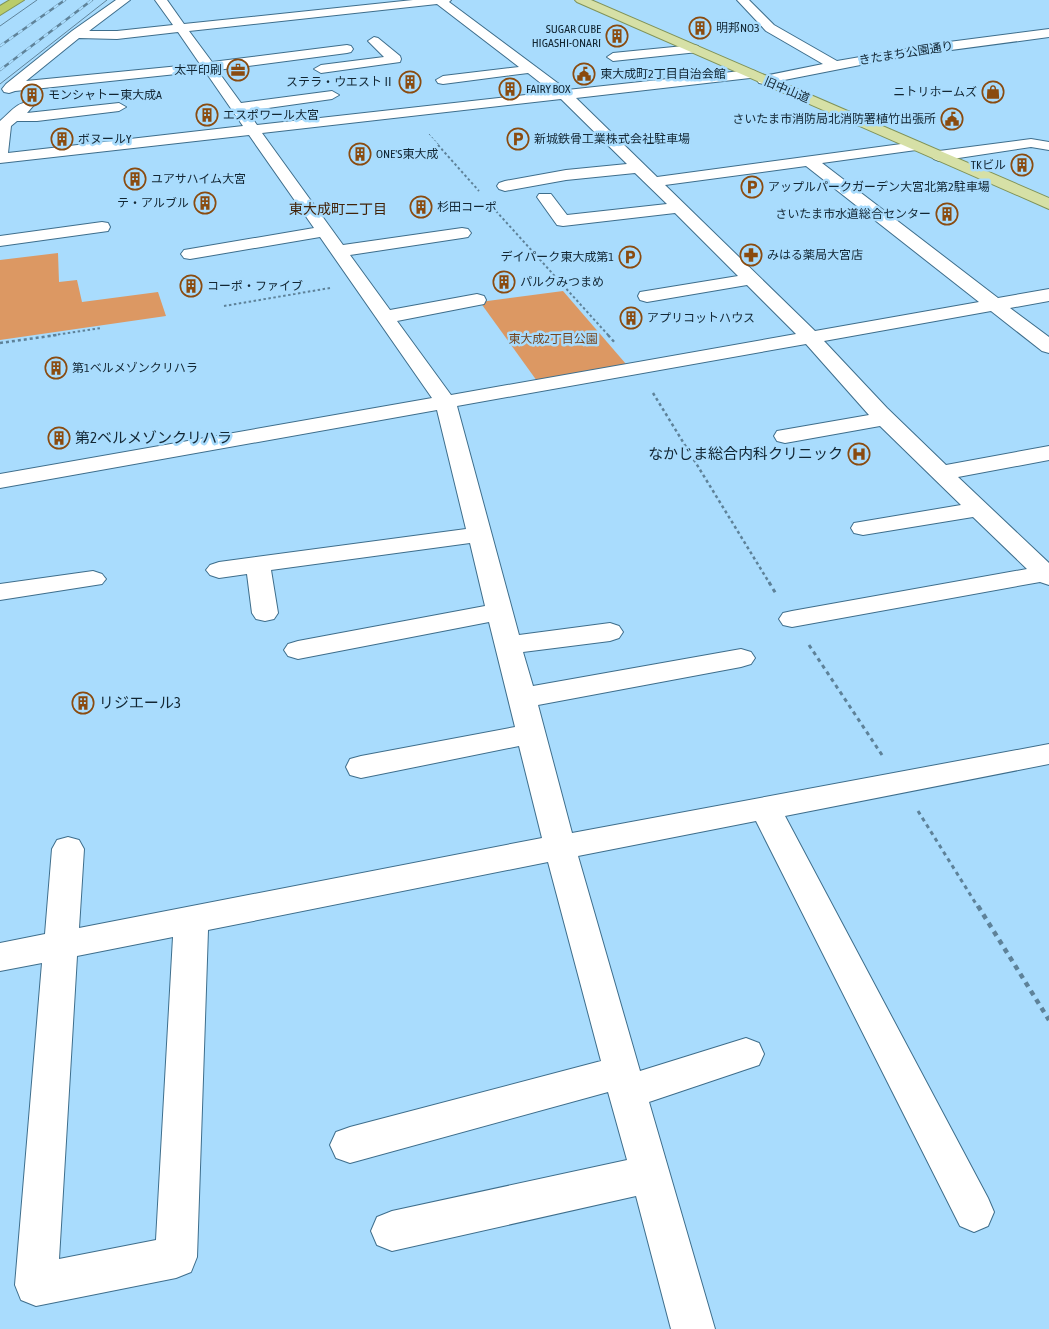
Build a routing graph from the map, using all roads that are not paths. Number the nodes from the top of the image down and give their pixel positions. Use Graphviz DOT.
graph roads {
  1 [pos="18,0"];
  2 [pos="124,0"];
  3 [pos="161,0"];
  4 [pos="440,0"];
  5 [pos="445,0"];
  6 [pos="581,0"];
  7 [pos="743,0"];
  8 [pos="0,11"];
  9 [pos="180,28"];
  10 [pos="1049,33"];
  11 [pos="76,34"];
  12 [pos="374,41"];
  13 [pos="347,49"];
  14 [pos="694,50"];
  15 [pos="613,57"];
  16 [pos="835,64"];
  17 [pos="530,69"];
  18 [pos="304,71"];
  19 [pos="750,74"];
  20 [pos="221,76"];
  21 [pos="443,80"];
  22 [pos="764,80"];
  23 [pos="11,87"];
  24 [pos="332,95"];
  25 [pos="565,95"];
  26 [pos="8,106"];
  27 [pos="119,107"];
  28 [pos="236,108"];
  29 [pos="253,130"];
  30 [pos="916,146"];
  31 [pos="1049,146"];
  32 [pos="939,156"];
  33 [pos="0,158"];
  34 [pos="811,162"];
  35 [pos="638,168"];
  36 [pos="653,182"];
  37 [pos="505,186"];
  38 [pos="545,197"];
  39 [pos="1049,204"];
  40 [pos="679,208"];
  41 [pos="102,227"];
  42 [pos="462,233"];
  43 [pos="0,240"];
  44 [pos="331,241"];
  45 [pos="190,254"];
  46 [pos="752,279"];
  47 [pos="1049,295"];
  48 [pos="647,296"];
  49 [pos="477,300"];
  50 [pos="993,304"];
  51 [pos="386,318"];
  52 [pos="810,337"];
  53 [pos="1049,347"];
  54 [pos="446,403"];
  55 [pos="886,419"];
  56 [pos="785,436"];
  57 [pos="1049,453"];
  58 [pos="942,473"];
  59 [pos="0,481"];
  60 [pos="980,510"];
  61 [pos="863,528"];
  62 [pos="480,534"];
  63 [pos="258,565"];
  64 [pos="219,570"];
  65 [pos="1048,575"];
  66 [pos="93,579"];
  67 [pos="0,592"];
  68 [pos="500,612"];
  69 [pos="266,613"];
  70 [pos="792,619"];
  71 [pos="610,632"];
  72 [pos="508,644"];
  73 [pos="298,650"];
  74 [pos="741,658"];
  75 [pos="522,698"];
  76 [pos="531,734"];
  77 [pos="1049,754"];
  78 [pos="361,767"];
  79 [pos="765,808"];
  80 [pos="560,847"];
  81 [pos="68,849"];
  82 [pos="191,920"];
  83 [pos="62,944"];
  84 [pos="0,957"];
  85 [pos="746,1054"];
  86 [pos="625,1082"];
  87 [pos="350,1145"];
  88 [pos="650,1174"];
  89 [pos="974,1212"];
  90 [pos="392,1231"];
  91 [pos="693,1329"];
  1 -- 8 [label="highway"];
  2 -- 11 [label="street"];
  3 -- 9 [label="street"];
  4 -- 5 [label="street"];
  4 -- 9 [label="street"];
  4 -- 17 [label="street"];
  6 -- 14 [label="main road, 旧中山道"];
  7 -- 16 [label="street"];
  9 -- 11 [label="street"];
  9 -- 20 [label="street"];
  10 -- 16 [label="street, きたまち公園通り"];
  11 -- 23 [label="street"];
  12 -- 18 [label="street"];
  13 -- 20 [label="street"];
  14 -- 15 [label="street"];
  14 -- 19 [label="main road, 旧中山道"];
  16 -- 22 [label="street, きたまち公園通り"];
  17 -- 21 [label="street"];
  17 -- 25 [label="street"];
  19 -- 22 [label="main road, 旧中山道"];
  19 -- 25 [label="street"];
  20 -- 23 [label="street"];
  20 -- 28 [label="street"];
  22 -- 30 [label="main road, 旧中山道"];
  23 -- 26 [label="street"];
  24 -- 28 [label="street"];
  25 -- 29 [label="street"];
  25 -- 35 [label="street"];
  26 -- 27 [label="street"];
  26 -- 33 [label="street"];
  28 -- 29 [label="street"];
  29 -- 33 [label="street"];
  29 -- 44 [label="street"];
  30 -- 32 [label="main road, 旧中山道"];
  30 -- 34 [label="street"];
  31 -- 32 [label="street"];
  32 -- 39 [label="main road, 旧中山道"];
  34 -- 36 [label="street"];
  34 -- 50 [label="street"];
  35 -- 36 [label="street"];
  35 -- 37 [label="street"];
  36 -- 40 [label="street"];
  38 -- 40 [label="street"];
  40 -- 46 [label="street"];
  41 -- 43 [label="street"];
  42 -- 44 [label="street"];
  44 -- 45 [label="street"];
  44 -- 51 [label="street"];
  46 -- 48 [label="street"];
  46 -- 52 [label="street"];
  47 -- 50 [label="street"];
  49 -- 51 [label="street"];
  50 -- 52 [label="street"];
  50 -- 53 [label="street"];
  51 -- 54 [label="street"];
  52 -- 54 [label="street"];
  52 -- 55 [label="street"];
  54 -- 59 [label="street"];
  54 -- 62 [label="street"];
  55 -- 56 [label="street"];
  55 -- 58 [label="street"];
  57 -- 58 [label="street"];
  58 -- 60 [label="street"];
  60 -- 61 [label="street"];
  60 -- 65 [label="street"];
  62 -- 63 [label="street"];
  62 -- 68 [label="street"];
  63 -- 64 [label="street"];
  63 -- 69 [label="street"];
  65 -- 70 [label="street"];
  66 -- 67 [label="street"];
  68 -- 72 [label="street"];
  68 -- 73 [label="street"];
  71 -- 72 [label="street"];
  72 -- 75 [label="street"];
  74 -- 75 [label="street"];
  75 -- 76 [label="street"];
  76 -- 78 [label="street"];
  76 -- 80 [label="street"];
  77 -- 79 [label="street"];
  79 -- 80 [label="street"];
  79 -- 89 [label="street"];
  80 -- 82 [label="street"];
  80 -- 86 [label="street"];
  81 -- 83 [label="street"];
  82 -- 83 [label="street"];
  82 -- 83 [label="street"];
  83 -- 84 [label="street"];
  85 -- 86 [label="street"];
  86 -- 87 [label="street"];
  86 -- 88 [label="street"];
  88 -- 90 [label="street"];
  88 -- 91 [label="street"];
}
